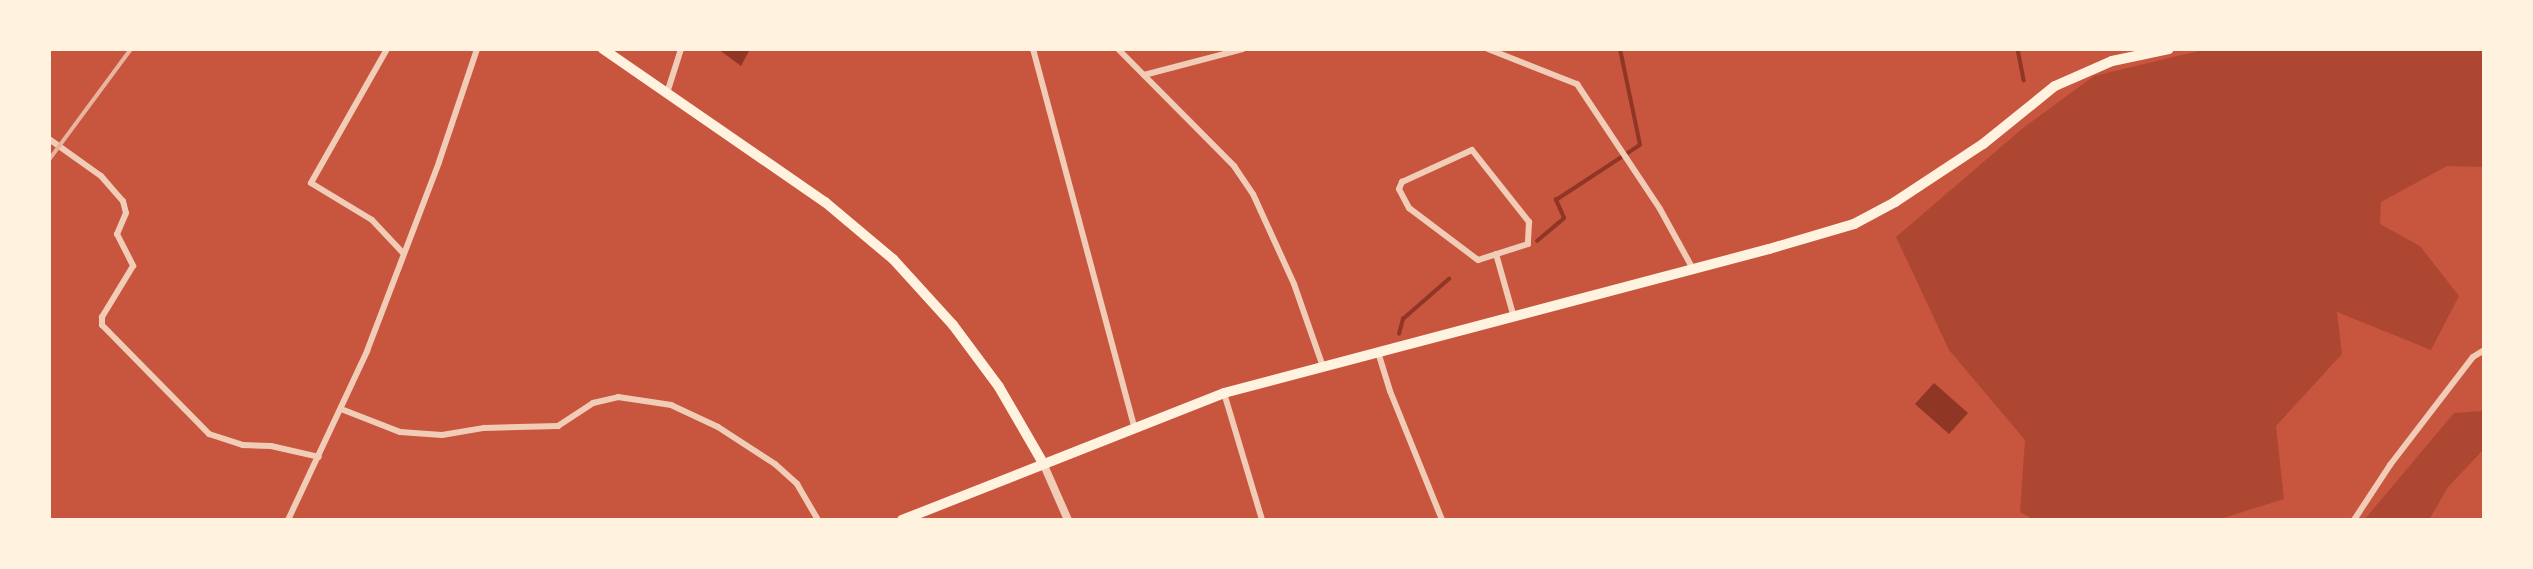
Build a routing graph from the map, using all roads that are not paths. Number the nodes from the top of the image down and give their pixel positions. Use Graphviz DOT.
graph roads {
  1 [pos="387,49"];
  2 [pos="477,49"];
  3 [pos="603,49"];
  4 [pos="681,49"];
  5 [pos="1033,49"];
  6 [pos="1118,49"];
  7 [pos="1243,49"];
  8 [pos="1488,49"];
  9 [pos="2169,49"];
  10 [pos="1144,75"];
  11 [pos="667,93"];
  12 [pos="49,139"];
  13 [pos="403,253"];
  14 [pos="1496,254"];
  15 [pos="1693,269"];
  16 [pos="1513,314"];
  17 [pos="2484,350"];
  18 [pos="1378,351"];
  19 [pos="1323,367"];
  20 [pos="1224,393"];
  21 [pos="341,409"];
  22 [pos="1135,426"];
  23 [pos="319,457"];
  24 [pos="1043,463"];
  25 [pos="288,520"];
  26 [pos="818,520"];
  27 [pos="902,520"];
  28 [pos="1068,520"];
  29 [pos="1262,520"];
  30 [pos="1442,520"];
  31 [pos="2354,520"];
  1 -- 13 [label="street"];
  2 -- 13 [label="street"];
  3 -- 11 [label="main road"];
  4 -- 11 [label="street"];
  5 -- 22 [label="street"];
  6 -- 10 [label="street"];
  7 -- 10 [label="street"];
  8 -- 15 [label="street"];
  9 -- 15 [label="main road"];
  10 -- 19 [label="street"];
  11 -- 24 [label="main road"];
  12 -- 23 [label="street"];
  13 -- 21 [label="street"];
  14 -- 14 [label="street"];
  14 -- 16 [label="street"];
  15 -- 16 [label="main road"];
  16 -- 18 [label="main road"];
  17 -- 31 [label="street"];
  18 -- 19 [label="main road"];
  18 -- 30 [label="street"];
  19 -- 20 [label="main road"];
  20 -- 22 [label="main road"];
  20 -- 29 [label="street"];
  21 -- 23 [label="street"];
  21 -- 26 [label="street"];
  22 -- 24 [label="main road"];
  23 -- 25 [label="street"];
  24 -- 27 [label="main road"];
  24 -- 28 [label="street"];
}
